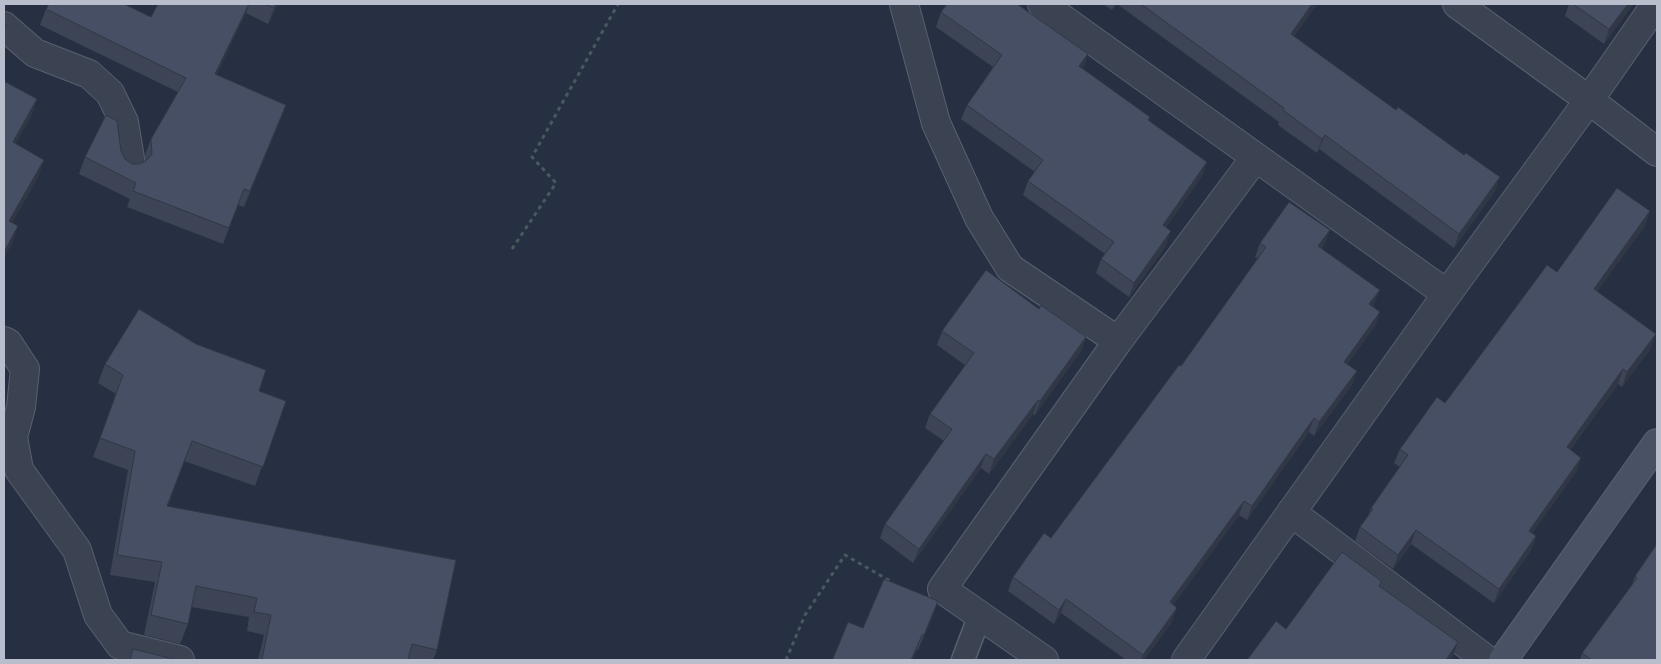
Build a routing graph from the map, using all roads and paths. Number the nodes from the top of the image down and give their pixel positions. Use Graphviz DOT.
graph roads {
  1 [pos="618,4"];
  2 [pos="904,4"];
  3 [pos="1042,4"];
  4 [pos="1457,4"];
  5 [pos="1656,4"];
  6 [pos="4,26"];
  7 [pos="1589,100"];
  8 [pos="1657,152"];
  9 [pos="1255,158"];
  10 [pos="131,166"];
  11 [pos="512,249"];
  12 [pos="1447,294"];
  13 [pos="4,340"];
  14 [pos="1118,341"];
  15 [pos="1657,443"];
  16 [pos="1291,512"];
  17 [pos="894,584"];
  18 [pos="980,615"];
  19 [pos="180,660"];
  20 [pos="786,660"];
  21 [pos="963,660"];
  22 [pos="1044,660"];
  23 [pos="1186,660"];
  24 [pos="1487,660"];
  25 [pos="1503,660"];
  1 -- 11 [label="path"];
  2 -- 14 [label="street"];
  3 -- 9 [label="street"];
  4 -- 7 [label="street"];
  5 -- 7 [label="street"];
  6 -- 10 [label="street"];
  7 -- 8 [label="street"];
  7 -- 12 [label="street"];
  9 -- 12 [label="street"];
  9 -- 14 [label="street"];
  12 -- 16 [label="street"];
  13 -- 19 [label="street"];
  14 -- 18 [label="street"];
  15 -- 25 [label="street"];
  16 -- 23 [label="street"];
  16 -- 24 [label="street"];
  17 -- 20 [label="path"];
  18 -- 21 [label="lane"];
  18 -- 22 [label="street"];
}
